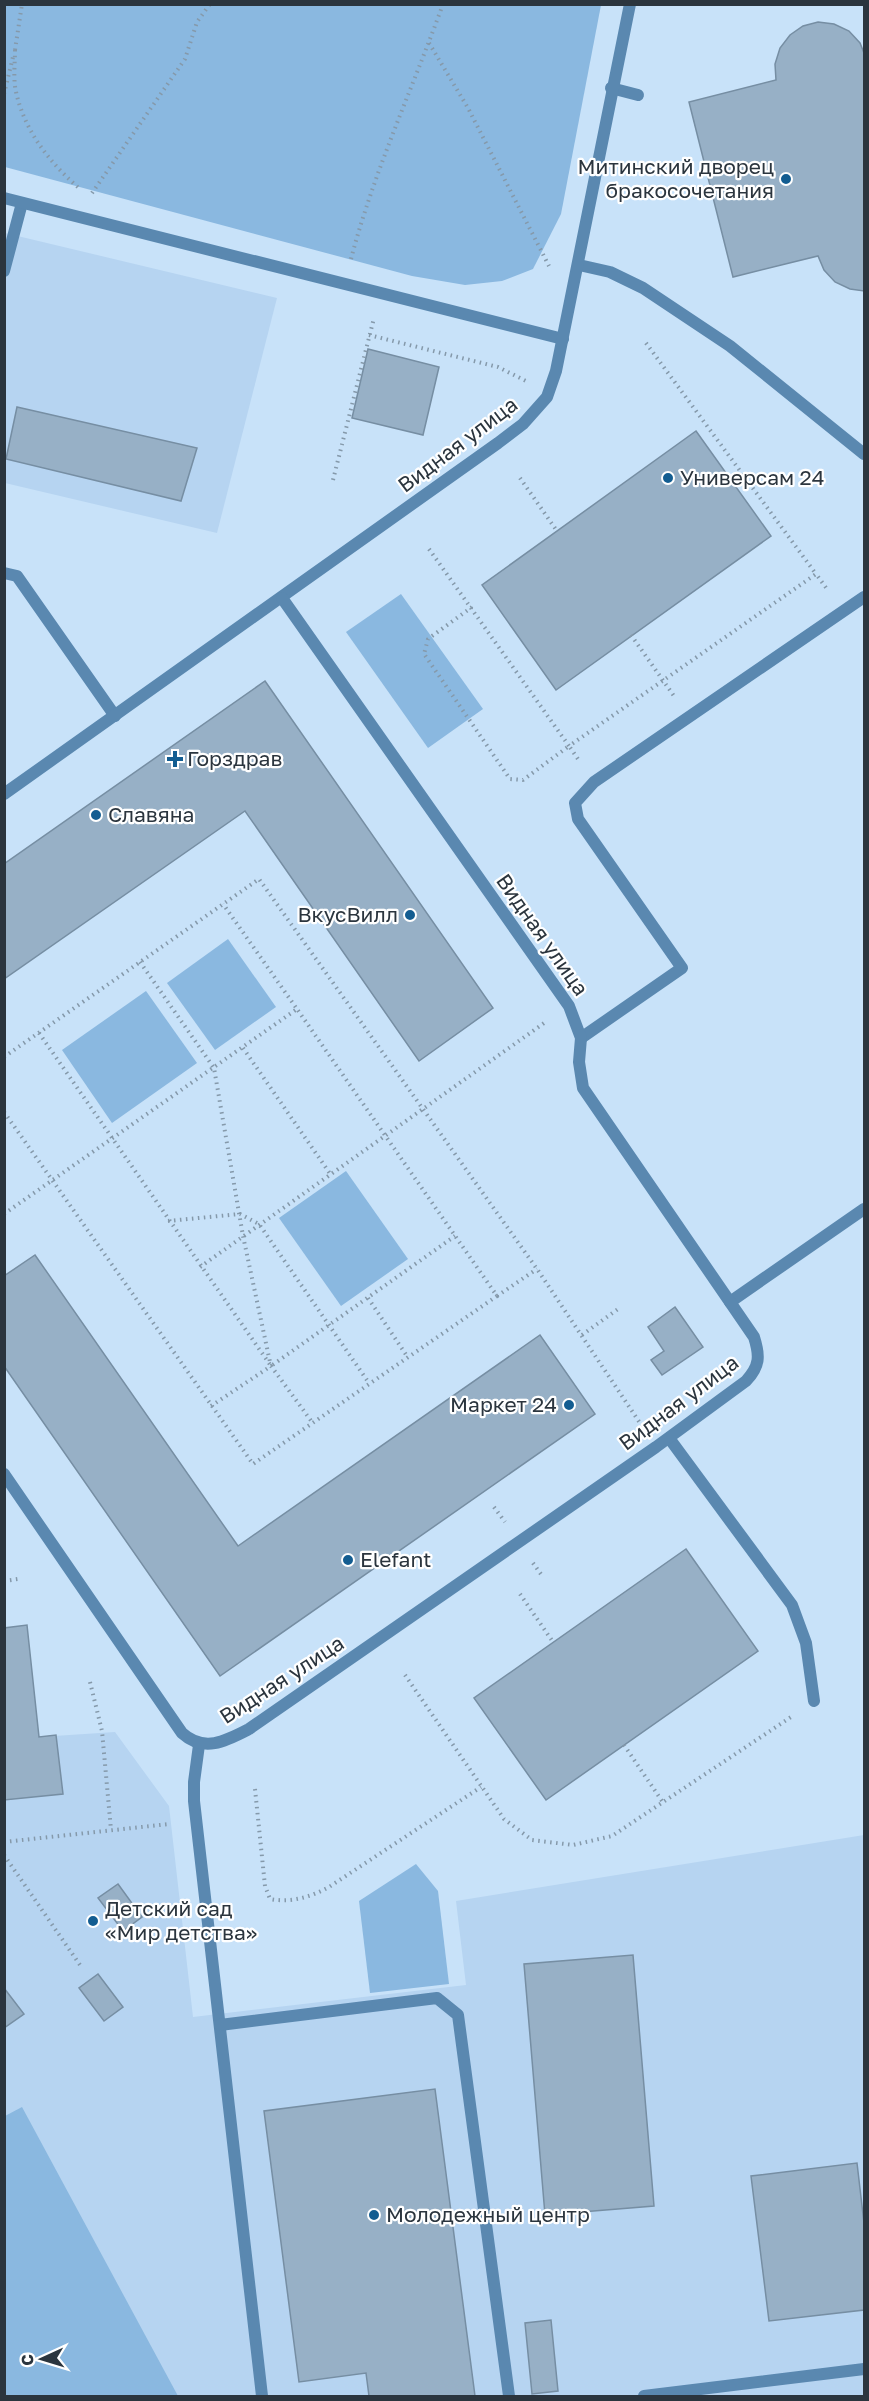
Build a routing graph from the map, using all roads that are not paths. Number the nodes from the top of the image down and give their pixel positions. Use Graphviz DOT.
graph roads {
  1 [pos="630,4"];
  2 [pos="611,88"];
  3 [pos="638,95"];
  4 [pos="4,198"];
  5 [pos="22,203"];
  6 [pos="579,265"];
  7 [pos="4,271"];
  8 [pos="563,339"];
  9 [pos="864,454"];
  10 [pos="4,573"];
  11 [pos="864,597"];
  12 [pos="282,598"];
  13 [pos="115,716"];
  14 [pos="4,794"];
  15 [pos="581,1038"];
  16 [pos="864,1209"];
  17 [pos="730,1302"];
  18 [pos="669,1438"];
  19 [pos="4,1474"];
  20 [pos="814,1701"];
  21 [pos="199,1744"];
  22 [pos="220,2025"];
  23 [pos="864,2368"];
  24 [pos="262,2397"];
  25 [pos="509,2397"];
  26 [pos="644,2397"];
  1 -- 2 [label="street, Видная улица"];
  2 -- 3 [label="street"];
  2 -- 6 [label="street, Видная улица"];
  4 -- 5 [label="street"];
  5 -- 7 [label="street"];
  5 -- 8 [label="street"];
  6 -- 8 [label="street, Видная улица"];
  6 -- 9 [label="street"];
  8 -- 12 [label="street, Видная улица"];
  10 -- 13 [label="street"];
  11 -- 15 [label="street"];
  12 -- 13 [label="street, Видная улица"];
  12 -- 15 [label="street, Видная улица"];
  13 -- 14 [label="street, Видная улица"];
  15 -- 17 [label="street, Видная улица"];
  16 -- 17 [label="street"];
  17 -- 18 [label="street, Видная улица"];
  18 -- 20 [label="street"];
  18 -- 21 [label="street, Видная улица"];
  19 -- 21 [label="street"];
  21 -- 22 [label="street"];
  22 -- 24 [label="street"];
  22 -- 25 [label="street"];
  23 -- 26 [label="street"];
}
